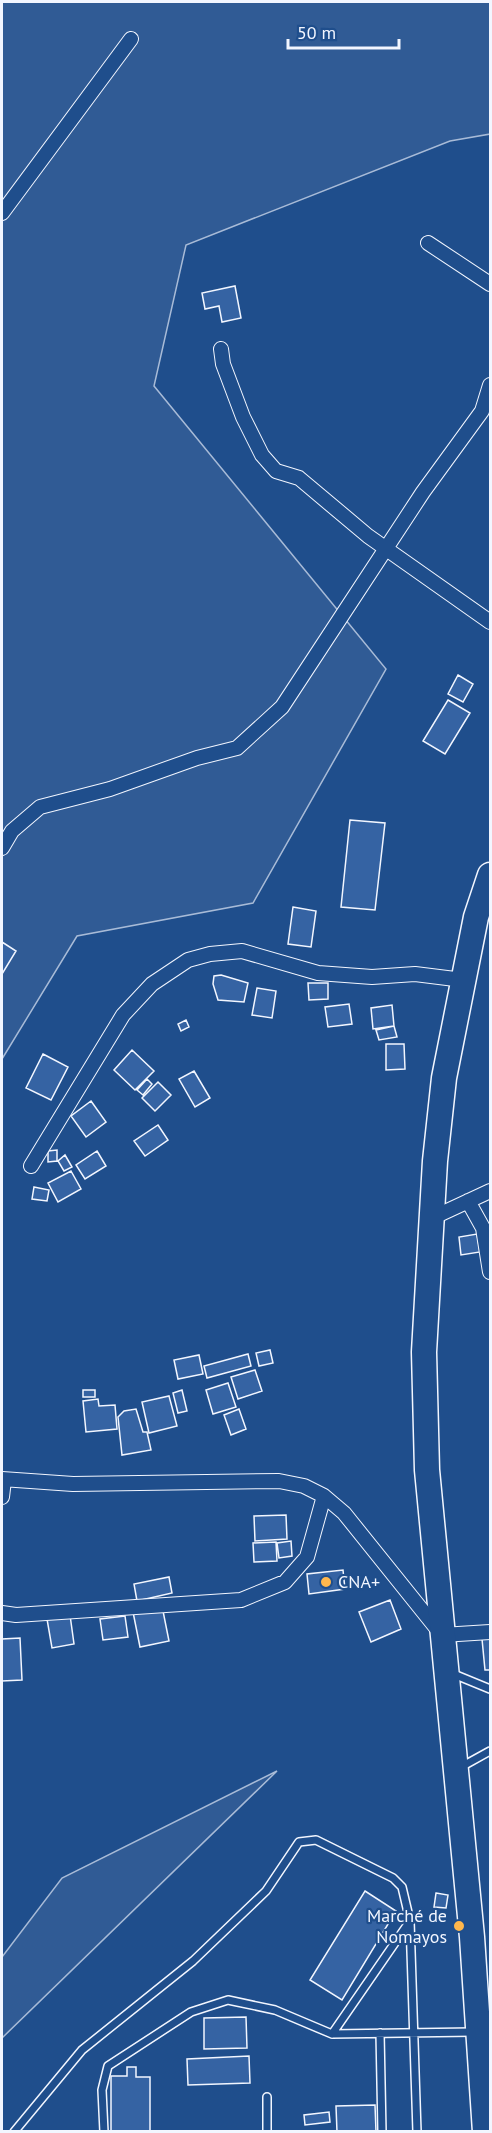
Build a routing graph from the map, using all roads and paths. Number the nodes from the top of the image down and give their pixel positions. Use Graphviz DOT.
graph roads {
  1 [pos="130,39"];
  2 [pos="2,213"];
  3 [pos="428,243"];
  4 [pos="490,284"];
  5 [pos="221,350"];
  6 [pos="490,385"];
  7 [pos="386,548"];
  8 [pos="490,622"];
  9 [pos="2,848"];
  10 [pos="490,875"];
  11 [pos="463,980"];
  12 [pos="31,1166"];
  13 [pos="490,1191"];
  14 [pos="468,1201"];
  15 [pos="432,1218"];
  16 [pos="490,1272"];
  17 [pos="3,1480"];
  18 [pos="324,1496"];
  19 [pos="2,1497"];
  20 [pos="2,1613"];
  21 [pos="490,1632"];
  22 [pos="442,1635"];
  23 [pos="446,1671"];
  24 [pos="490,1689"];
  25 [pos="490,1751"];
  26 [pos="457,1769"];
  27 [pos="410,1921"];
  28 [pos="416,2031"];
  29 [pos="480,2032"];
  30 [pos="380,2033"];
  31 [pos="332,2034"];
  32 [pos="267,2097"];
  33 [pos="486,2117"];
  34 [pos="14,2132"];
  35 [pos="104,2132"];
  36 [pos="267,2132"];
  37 [pos="382,2132"];
  38 [pos="417,2132"];
  1 -- 2 [label="street"];
  3 -- 4 [label="street"];
  5 -- 7 [label="street"];
  6 -- 7 [label="street"];
  7 -- 8 [label="street"];
  7 -- 9 [label="street"];
  10 -- 11 [label="highway"];
  11 -- 12 [label="street"];
  11 -- 15 [label="highway"];
  13 -- 14 [label="street"];
  14 -- 15 [label="street"];
  14 -- 16 [label="street"];
  15 -- 22 [label="highway"];
  17 -- 18 [label="street"];
  17 -- 19 [label="street"];
  18 -- 20 [label="street"];
  18 -- 22 [label="street"];
  21 -- 22 [label="street"];
  22 -- 23 [label="highway"];
  23 -- 24 [label="lane"];
  23 -- 26 [label="highway"];
  25 -- 26 [label="lane"];
  26 -- 29 [label="highway"];
  27 -- 28 [label="lane"];
  27 -- 31 [label="lane"];
  27 -- 34 [label="lane"];
  28 -- 29 [label="lane"];
  28 -- 30 [label="lane"];
  28 -- 38 [label="lane"];
  29 -- 33 [label="highway"];
  30 -- 31 [label="lane"];
  30 -- 37 [label="lane"];
  31 -- 35 [label="lane"];
  32 -- 36 [label="lane"];
}
